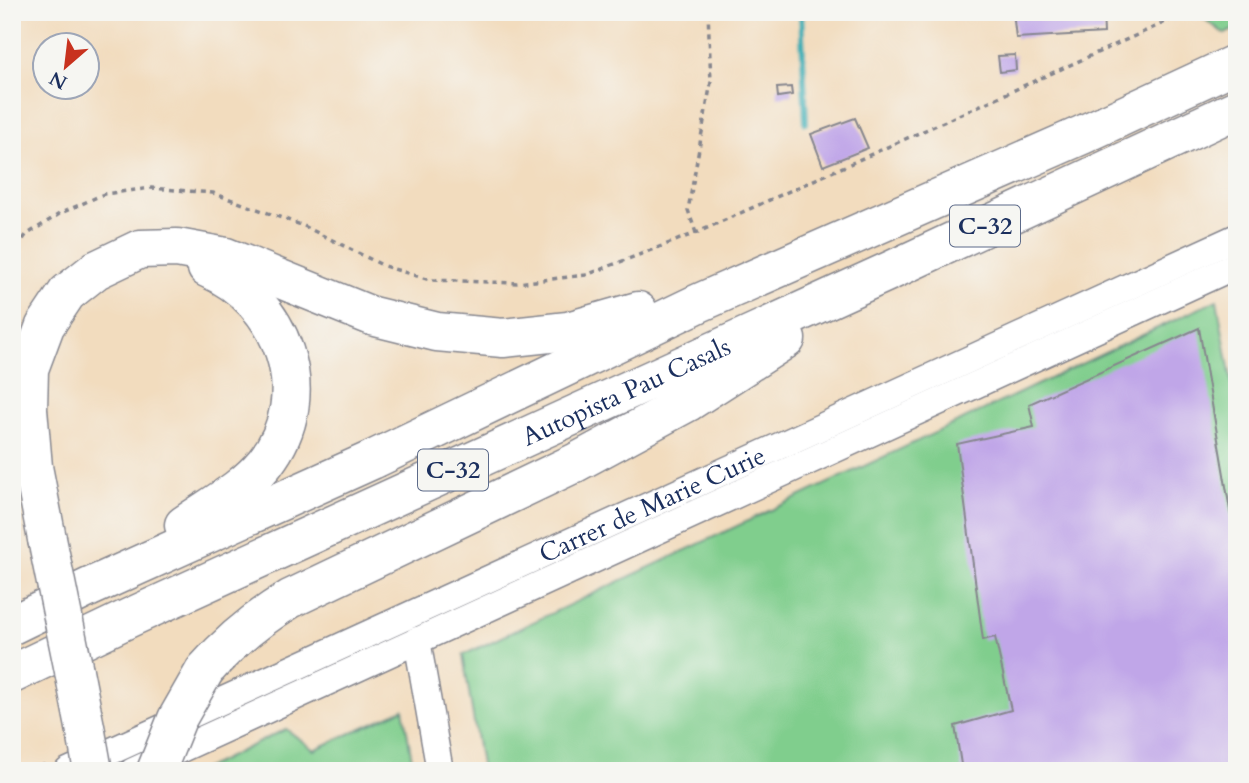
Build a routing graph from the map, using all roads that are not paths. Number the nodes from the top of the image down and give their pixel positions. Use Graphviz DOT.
graph roads {
  1 [pos="1237,63"];
  2 [pos="1237,109"];
  3 [pos="1237,237"];
  4 [pos="114,262"];
  5 [pos="1237,265"];
  6 [pos="894,269"];
  7 [pos="699,303"];
  8 [pos="90,586"];
  9 [pos="12,625"];
  10 [pos="417,640"];
  11 [pos="12,674"];
  12 [pos="68,771"];
  13 [pos="93,771"];
  14 [pos="134,771"];
  15 [pos="156,771"];
  16 [pos="440,771"];
  1 -- 7 [label="highway, Autopista Pau Casals / C-32"];
  2 -- 6 [label="highway, Autopista Pau Casals / C-32"];
  3 -- 12 [label="street, Carrer de Marie Curie"];
  4 -- 7 [label="highway"];
  4 -- 8 [label="highway"];
  4 -- 13 [label="highway, bridge"];
  5 -- 10 [label="street, Carrer de Marie Curie"];
  6 -- 11 [label="highway, Autopista Pau Casals / C-32"];
  6 -- 15 [label="highway, bridge"];
  7 -- 8 [label="highway, Autopista Pau Casals / C-32"];
  8 -- 9 [label="highway, Autopista Pau Casals / C-32"];
  10 -- 14 [label="street, Carrer de Marie Curie"];
  10 -- 16 [label="street"];
}
